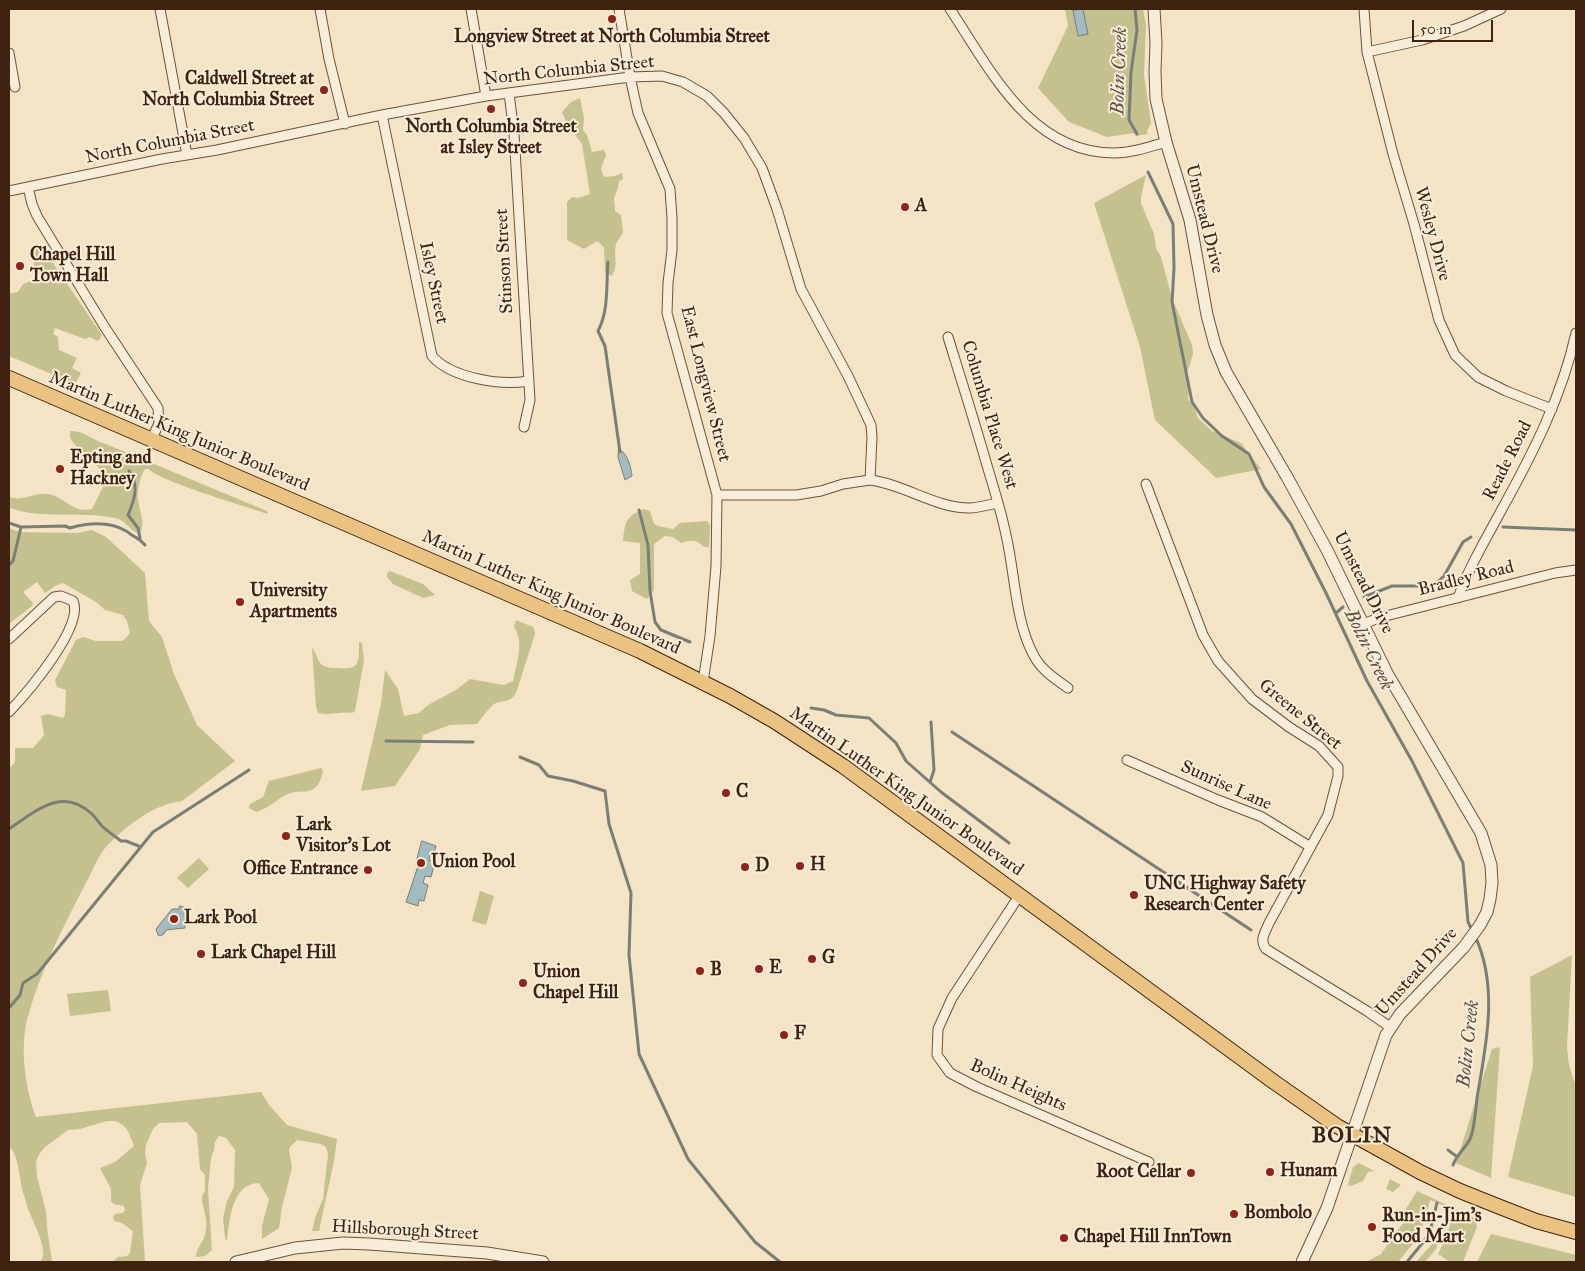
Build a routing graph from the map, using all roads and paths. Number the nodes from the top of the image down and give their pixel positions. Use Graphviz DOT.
graph roads {
  1 [pos="160,9"];
  2 [pos="320,9"];
  3 [pos="471,9"];
  4 [pos="619,9"];
  5 [pos="950,9"];
  6 [pos="1154,9"];
  7 [pos="1364,9"];
  8 [pos="1501,9"];
  9 [pos="1367,52"];
  10 [pos="9,53"];
  11 [pos="630,78"];
  12 [pos="15,87"];
  13 [pos="509,93"];
  14 [pos="486,96"];
  15 [pos="382,116"];
  16 [pos="345,124"];
  17 [pos="1166,142"];
  18 [pos="187,155"];
  19 [pos="28,187"];
  20 [pos="9,191"];
  21 [pos="1576,333"];
  22 [pos="948,338"];
  23 [pos="9,378"];
  24 [pos="528,381"];
  25 [pos="1552,409"];
  26 [pos="524,427"];
  27 [pos="152,440"];
  28 [pos="870,480"];
  29 [pos="1146,484"];
  30 [pos="717,495"];
  31 [pos="998,503"];
  32 [pos="1576,570"];
  33 [pos="1458,598"];
  34 [pos="1364,624"];
  35 [pos="9,639"];
  36 [pos="703,682"];
  37 [pos="1068,688"];
  38 [pos="9,712"];
  39 [pos="1127,760"];
  40 [pos="1309,846"];
  41 [pos="1020,896"];
  42 [pos="1390,1027"];
  43 [pos="1351,1134"];
  44 [pos="1149,1162"];
  45 [pos="1576,1232"];
  46 [pos="236,1262"];
  47 [pos="543,1262"];
  48 [pos="1302,1262"];
  1 -- 18 [label="street"];
  2 -- 16 [label="street"];
  3 -- 14 [label="street"];
  4 -- 11 [label="street, East Longview Street"];
  5 -- 17 [label="street"];
  6 -- 17 [label="street, Umstead Drive"];
  7 -- 9 [label="street, Wesley Drive"];
  8 -- 9 [label="street"];
  9 -- 25 [label="street, Wesley Drive"];
  10 -- 12 [label="street"];
  11 -- 13 [label="street, North Columbia Street"];
  11 -- 28 [label="street, North Columbia Street"];
  11 -- 30 [label="street, East Longview Street"];
  13 -- 14 [label="street, North Columbia Street"];
  13 -- 24 [label="street, Stinson Street"];
  14 -- 15 [label="street, North Columbia Street"];
  15 -- 16 [label="street, North Columbia Street"];
  15 -- 24 [label="street, Isley Street"];
  16 -- 18 [label="street, North Columbia Street"];
  17 -- 34 [label="street, Umstead Drive"];
  18 -- 19 [label="street, North Columbia Street"];
  19 -- 20 [label="street, North Columbia Street"];
  19 -- 27 [label="street"];
  21 -- 25 [label="street, Reade Road"];
  22 -- 31 [label="street, Columbia Place West"];
  23 -- 27 [label="main road, Martin Luther King Junior Boulevard"];
  24 -- 26 [label="street, Stinson Street"];
  25 -- 33 [label="street, Reade Road"];
  27 -- 36 [label="main road, Martin Luther King Junior Boulevard"];
  28 -- 30 [label="street"];
  28 -- 31 [label="street"];
  29 -- 40 [label="street, Greene Street"];
  30 -- 36 [label="street, East Longview Street"];
  31 -- 37 [label="street, Columbia Place West"];
  32 -- 33 [label="street, Bradley Road"];
  33 -- 34 [label="street, Bradley Road"];
  34 -- 42 [label="street, Umstead Drive"];
  35 -- 38 [label="street"];
  36 -- 41 [label="main road, Martin Luther King Junior Boulevard"];
  39 -- 40 [label="street, Sunrise Lane"];
  40 -- 42 [label="street, Greene Street"];
  41 -- 43 [label="main road, Martin Luther King Junior Boulevard"];
  41 -- 44 [label="street, Bolin Heights"];
  42 -- 43 [label="street, Umstead Drive"];
  43 -- 45 [label="main road, Martin Luther King Junior Boulevard"];
  43 -- 48 [label="street"];
  46 -- 47 [label="street, Hillsborough Street"];
}
